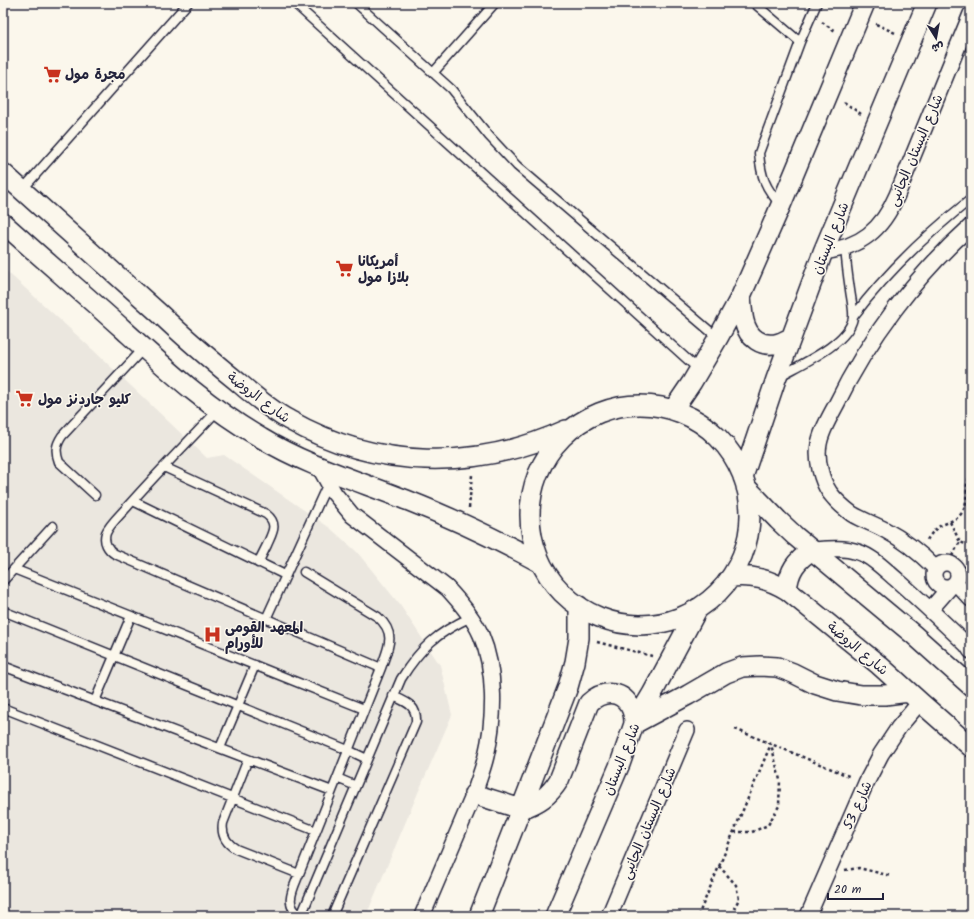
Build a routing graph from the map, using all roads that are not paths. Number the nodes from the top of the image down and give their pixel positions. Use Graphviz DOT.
graph roads {
  1 [pos="188,3"];
  2 [pos="294,3"];
  3 [pos="356,3"];
  4 [pos="496,3"];
  5 [pos="754,3"];
  6 [pos="817,3"];
  7 [pos="927,3"];
  8 [pos="862,9"];
  9 [pos="971,14"];
  10 [pos="800,42"];
  11 [pos="433,73"];
  12 [pos="3,173"];
  13 [pos="22,190"];
  14 [pos="971,199"];
  15 [pos="781,206"];
  16 [pos="3,223"];
  17 [pos="971,226"];
  18 [pos="845,247"];
  19 [pos="823,252"];
  20 [pos="741,296"];
  21 [pos="853,318"];
  22 [pos="718,338"];
  23 [pos="791,338"];
  24 [pos="144,348"];
  25 [pos="699,370"];
  26 [pos="776,378"];
  27 [pos="218,410"];
  28 [pos="673,410"];
  29 [pos="578,424"];
  30 [pos="164,467"];
  31 [pos="324,475"];
  32 [pos="745,482"];
  33 [pos="95,495"];
  34 [pos="133,501"];
  35 [pos="53,526"];
  36 [pos="812,550"];
  37 [pos="258,563"];
  38 [pos="541,563"];
  39 [pos="935,566"];
  40 [pos="14,569"];
  41 [pos="304,572"];
  42 [pos="286,576"];
  43 [pos="731,577"];
  44 [pos="3,581"];
  45 [pos="954,585"];
  46 [pos="787,590"];
  47 [pos="914,595"];
  48 [pos="971,599"];
  49 [pos="579,606"];
  50 [pos="698,608"];
  51 [pos="930,610"];
  52 [pos="3,611"];
  53 [pos="131,616"];
  54 [pos="471,617"];
  55 [pos="266,619"];
  56 [pos="971,651"];
  57 [pos="114,655"];
  58 [pos="254,665"];
  59 [pos="3,666"];
  60 [pos="381,668"];
  61 [pos="971,686"];
  62 [pos="393,696"];
  63 [pos="914,697"];
  64 [pos="95,701"];
  65 [pos="238,706"];
  66 [pos="3,708"];
  67 [pos="364,709"];
  68 [pos="634,724"];
  69 [pos="687,730"];
  70 [pos="971,747"];
  71 [pos="220,748"];
  72 [pos="348,750"];
  73 [pos="248,759"];
  74 [pos="367,759"];
  75 [pos="337,778"];
  76 [pos="356,786"];
  77 [pos="332,791"];
  78 [pos="474,794"];
  79 [pos="232,798"];
  80 [pos="522,810"];
  81 [pos="316,831"];
  82 [pos="299,874"];
  83 [pos="301,916"];
  84 [pos="332,916"];
  85 [pos="422,916"];
  86 [pos="479,916"];
  87 [pos="555,916"];
  88 [pos="608,916"];
  89 [pos="808,916"];
  1 -- 13 [label="lane"];
  2 -- 25 [label="lane"];
  3 -- 11 [label="lane"];
  4 -- 11 [label="lane"];
  5 -- 10 [label="lane"];
  6 -- 10 [label="lane"];
  7 -- 19 [label="street, شارع البستان"];
  8 -- 15 [label="street"];
  9 -- 18 [label="street, شارع البستان الجانبى"];
  10 -- 15 [label="lane"];
  11 -- 22 [label="lane"];
  12 -- 13 [label="street, شارع الروضة"];
  13 -- 29 [label="street, شارع الروضة"];
  14 -- 21 [label="lane"];
  15 -- 20 [label="street"];
  16 -- 24 [label="street"];
  17 -- 39 [label="street"];
  18 -- 19 [label="street, شارع البستان الجانبى"];
  18 -- 21 [label="lane"];
  19 -- 23 [label="street, شارع البستان"];
  20 -- 22 [label="street"];
  20 -- 23 [label="street"];
  21 -- 26 [label="lane"];
  22 -- 25 [label="street"];
  23 -- 26 [label="street, شارع البستان"];
  24 -- 27 [label="street"];
  24 -- 33 [label="lane"];
  25 -- 28 [label="street"];
  26 -- 32 [label="street, شارع البستان"];
  27 -- 30 [label="lane"];
  27 -- 31 [label="street"];
  28 -- 29 [label="street"];
  28 -- 32 [label="street"];
  29 -- 38 [label="street"];
  30 -- 34 [label="lane"];
  30 -- 37 [label="lane"];
  31 -- 38 [label="street"];
  31 -- 42 [label="lane"];
  31 -- 54 [label="street"];
  32 -- 36 [label="street"];
  32 -- 43 [label="street"];
  34 -- 37 [label="lane"];
  34 -- 55 [label="lane"];
  35 -- 40 [label="lane"];
  36 -- 46 [label="street"];
  36 -- 47 [label="street"];
  36 -- 61 [label="street"];
  37 -- 42 [label="lane"];
  38 -- 49 [label="street"];
  39 -- 45 [label="street"];
  39 -- 45 [label="street"];
  39 -- 47 [label="street"];
  40 -- 44 [label="lane"];
  40 -- 53 [label="lane"];
  41 -- 60 [label="lane"];
  42 -- 55 [label="lane"];
  43 -- 46 [label="street, شارع الروضة"];
  43 -- 50 [label="street"];
  45 -- 48 [label="street"];
  45 -- 51 [label="street"];
  46 -- 63 [label="street, شارع الروضة"];
  47 -- 51 [label="street"];
  49 -- 50 [label="street"];
  49 -- 80 [label="street"];
  50 -- 68 [label="street, شارع البستان"];
  51 -- 56 [label="street"];
  52 -- 57 [label="lane"];
  53 -- 57 [label="lane"];
  53 -- 58 [label="lane"];
  54 -- 62 [label="lane"];
  54 -- 78 [label="street"];
  55 -- 60 [label="lane"];
  57 -- 64 [label="lane"];
  57 -- 65 [label="lane"];
  58 -- 65 [label="lane"];
  58 -- 67 [label="lane"];
  59 -- 64 [label="lane"];
  60 -- 67 [label="lane"];
  62 -- 74 [label="lane"];
  62 -- 84 [label="lane"];
  63 -- 68 [label="street"];
  63 -- 70 [label="street, شارع الروضة"];
  63 -- 89 [label="street, شارع 53"];
  64 -- 71 [label="lane"];
  65 -- 71 [label="lane"];
  65 -- 72 [label="lane"];
  66 -- 79 [label="lane"];
  67 -- 72 [label="lane"];
  68 -- 80 [label="street"];
  68 -- 87 [label="street, شارع البستان"];
  69 -- 88 [label="street, شارع البستان الجانبى"];
  71 -- 73 [label="lane"];
  72 -- 74 [label="lane"];
  72 -- 75 [label="lane"];
  73 -- 77 [label="lane"];
  73 -- 79 [label="lane"];
  74 -- 76 [label="lane"];
  75 -- 76 [label="lane"];
  75 -- 77 [label="lane"];
  76 -- 83 [label="lane"];
  77 -- 81 [label="lane"];
  78 -- 80 [label="street"];
  78 -- 85 [label="street"];
  79 -- 81 [label="lane"];
  79 -- 82 [label="lane"];
  80 -- 86 [label="street"];
  81 -- 82 [label="lane"];
  82 -- 83 [label="lane"];
}
